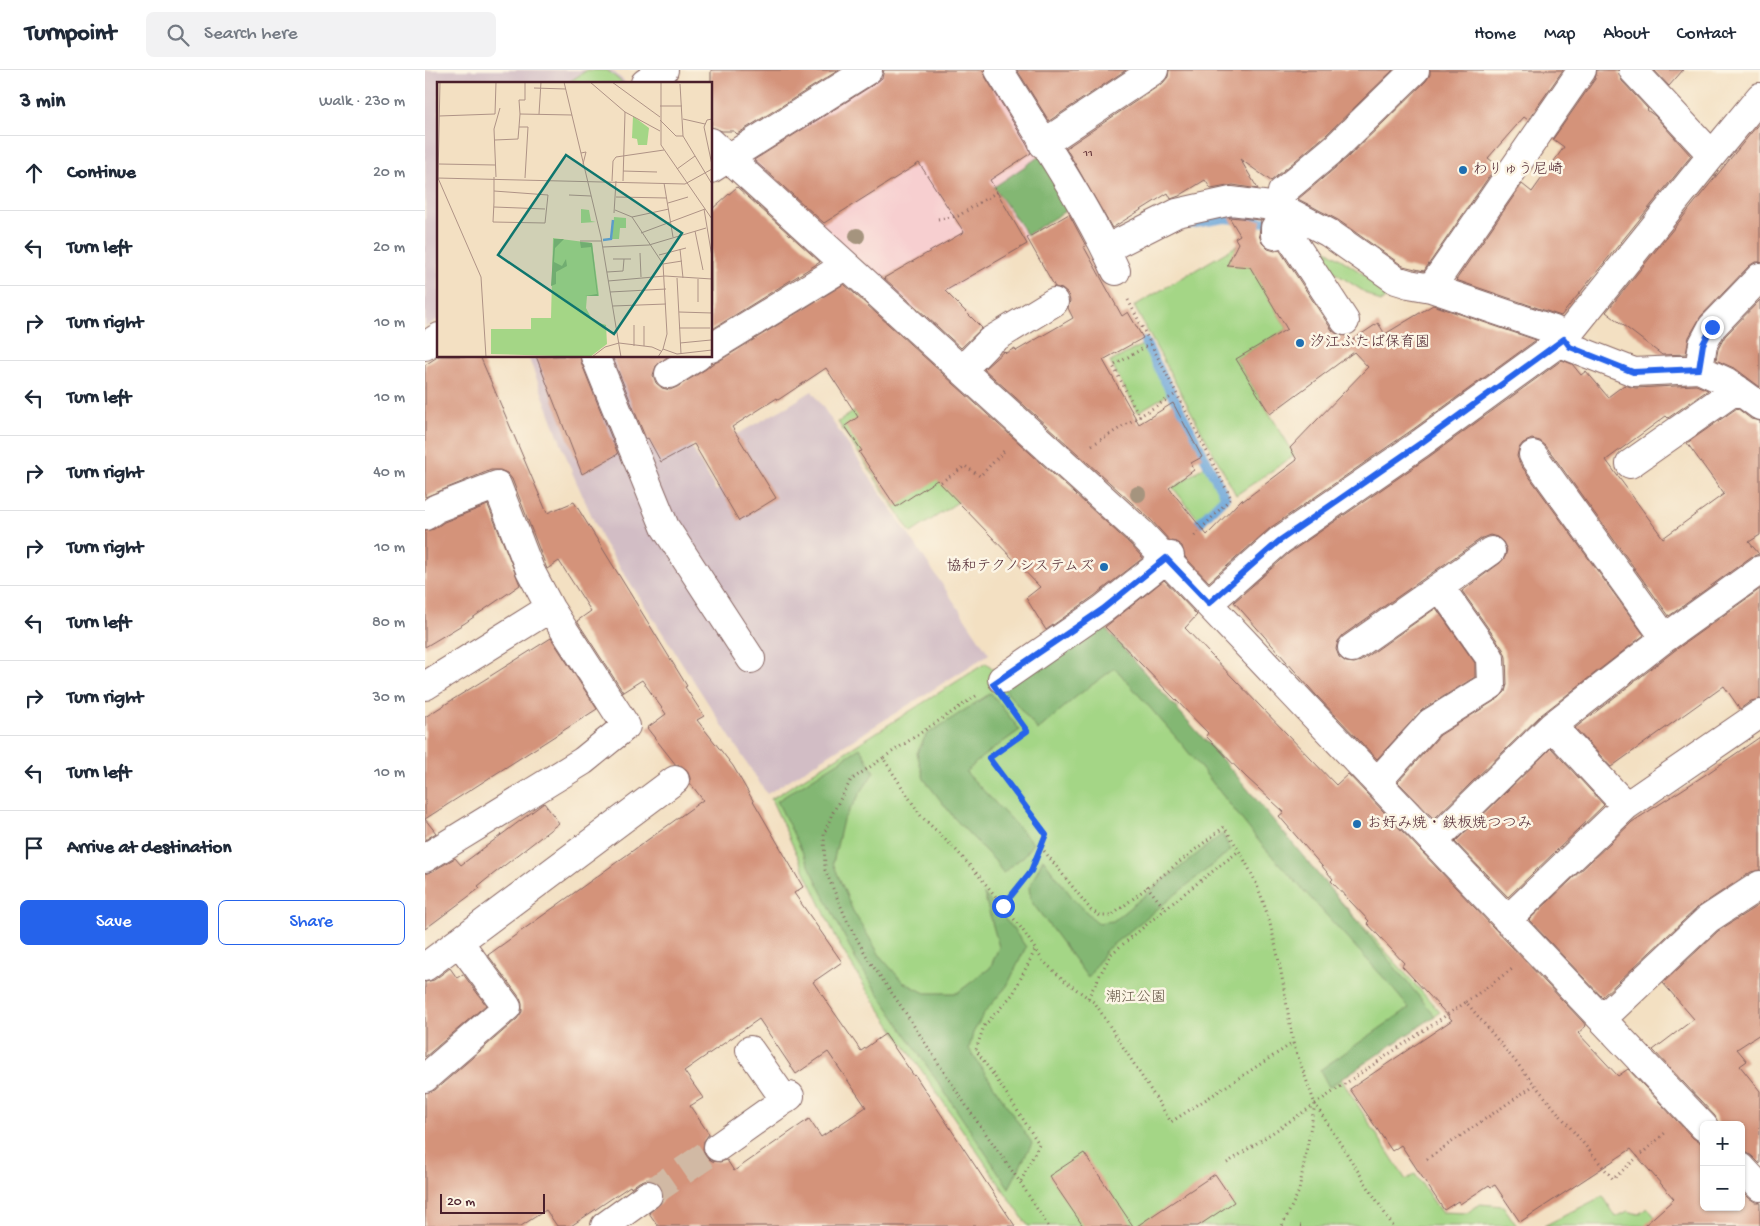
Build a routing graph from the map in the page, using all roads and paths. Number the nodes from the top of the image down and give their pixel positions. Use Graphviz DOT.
graph roads {
  1 [pos="868,70"];
  2 [pos="999,70"];
  3 [pos="1154,70"];
  4 [pos="1415,70"];
  5 [pos="1582,70"];
  6 [pos="1633,70"];
  7 [pos="838,78"];
  8 [pos="1760,97"];
  9 [pos="1043,144"];
  10 [pos="1711,155"];
  11 [pos="717,157"];
  12 [pos="997,192"];
  13 [pos="1280,207"];
  14 [pos="938,219"];
  15 [pos="1275,235"];
  16 [pos="1111,260"];
  17 [pos="846,265"];
  18 [pos="1760,277"];
  19 [pos="1431,288"];
  20 [pos="1054,302"];
  21 [pos="1345,321"];
  22 [pos="437,338"];
  23 [pos="1564,339"];
  24 [pos="1150,344"];
  25 [pos="425,346"];
  26 [pos="713,347"];
  27 [pos="596,358"];
  28 [pos="695,358"];
  29 [pos="1699,369"];
  30 [pos="962,370"];
  31 [pos="669,374"];
  32 [pos="1737,389"];
  33 [pos="1176,394"];
  34 [pos="1760,406"];
  35 [pos="1140,417"];
  36 [pos="1026,428"];
  37 [pos="1116,430"];
  38 [pos="1533,455"];
  39 [pos="1630,464"];
  40 [pos="941,482"];
  41 [pos="425,516"];
  42 [pos="1491,551"];
  43 [pos="1168,557"];
  44 [pos="1760,570"];
  45 [pos="1439,587"];
  46 [pos="1209,603"];
  47 [pos="550,608"];
  48 [pos="1665,638"];
  49 [pos="1352,648"];
  50 [pos="751,659"];
  51 [pos="997,682"];
  52 [pos="425,686"];
  53 [pos="1760,714"];
  54 [pos="1552,726"];
  55 [pos="883,758"];
  56 [pos="675,780"];
  57 [pos="1377,782"];
  58 [pos="1626,806"];
  59 [pos="1433,842"];
  60 [pos="1041,847"];
  61 [pos="1239,851"];
  62 [pos="425,858"];
  63 [pos="1760,885"];
  64 [pos="1147,886"];
  65 [pos="1003,906"];
  66 [pos="1165,909"];
  67 [pos="1507,920"];
  68 [pos="459,942"];
  69 [pos="1035,950"];
  70 [pos="1537,951"];
  71 [pos="425,967"];
  72 [pos="1088,998"];
  73 [pos="1466,1002"];
  74 [pos="1602,1019"];
  75 [pos="1293,1043"];
  76 [pos="750,1050"];
  77 [pos="425,1078"];
  78 [pos="1533,1086"];
  79 [pos="1315,1104"];
  80 [pos="1696,1119"];
  81 [pos="717,1146"];
  82 [pos="1427,1159"];
  83 [pos="1227,1163"];
  84 [pos="1745,1171"];
  85 [pos="1020,1182"];
  86 [pos="1760,1187"];
  87 [pos="648,1195"];
  88 [pos="605,1226"];
  89 [pos="1048,1226"];
  90 [pos="1282,1226"];
  91 [pos="1393,1226"];
  1 -- 7 [label="street"];
  2 -- 9 [label="street"];
  3 -- 9 [label="street"];
  4 -- 13 [label="street"];
  5 -- 19 [label="street"];
  6 -- 10 [label="street"];
  7 -- 11 [label="street"];
  8 -- 10 [label="street"];
  9 -- 16 [label="street"];
  10 -- 23 [label="street"];
  11 -- 17 [label="street"];
  12 -- 14 [label="path"];
  13 -- 16 [label="street"];
  13 -- 19 [label="street"];
  15 -- 21 [label="street"];
  16 -- 24 [label="path"];
  17 -- 26 [label="street"];
  17 -- 30 [label="street"];
  18 -- 29 [label="street"];
  19 -- 23 [label="street"];
  20 -- 30 [label="street"];
  22 -- 25 [label="street"];
  23 -- 29 [label="street"];
  23 -- 46 [label="street"];
  24 -- 33 [label="path"];
  24 -- 35 [label="path"];
  27 -- 50 [label="street"];
  28 -- 31 [label="street"];
  29 -- 32 [label="street"];
  30 -- 36 [label="street"];
  32 -- 34 [label="street"];
  32 -- 39 [label="street"];
  33 -- 35 [label="path"];
  33 -- 43 [label="path"];
  35 -- 37 [label="path"];
  36 -- 40 [label="path"];
  36 -- 43 [label="street"];
  38 -- 48 [label="street"];
  41 -- 47 [label="street"];
  42 -- 45 [label="street"];
  43 -- 46 [label="street"];
  43 -- 51 [label="street"];
  44 -- 48 [label="street"];
  45 -- 49 [label="street"];
  45 -- 57 [label="street"];
  46 -- 57 [label="street"];
  47 -- 52 [label="street"];
  47 -- 62 [label="street"];
  48 -- 54 [label="street"];
  51 -- 55 [label="path"];
  51 -- 60 [label="path"];
  53 -- 58 [label="street"];
  54 -- 58 [label="street"];
  54 -- 59 [label="street"];
  55 -- 65 [label="path"];
  55 -- 85 [label="path"];
  56 -- 68 [label="street"];
  57 -- 59 [label="street"];
  58 -- 67 [label="street"];
  59 -- 67 [label="street"];
  60 -- 64 [label="path"];
  60 -- 65 [label="path"];
  61 -- 64 [label="path"];
  61 -- 66 [label="path"];
  61 -- 75 [label="path"];
  63 -- 74 [label="street"];
  64 -- 66 [label="path"];
  65 -- 69 [label="path"];
  66 -- 72 [label="path"];
  67 -- 70 [label="street"];
  68 -- 71 [label="street"];
  68 -- 77 [label="street"];
  69 -- 72 [label="path"];
  69 -- 85 [label="path"];
  70 -- 73 [label="path"];
  70 -- 74 [label="street"];
  72 -- 75 [label="path"];
  73 -- 78 [label="path"];
  73 -- 79 [label="path"];
  74 -- 80 [label="street"];
  75 -- 79 [label="path"];
  76 -- 81 [label="street"];
  78 -- 80 [label="path"];
  78 -- 82 [label="path"];
  79 -- 83 [label="path"];
  79 -- 90 [label="path"];
  79 -- 91 [label="path"];
  84 -- 86 [label="street"];
  85 -- 89 [label="path"];
  87 -- 88 [label="street"];
}
